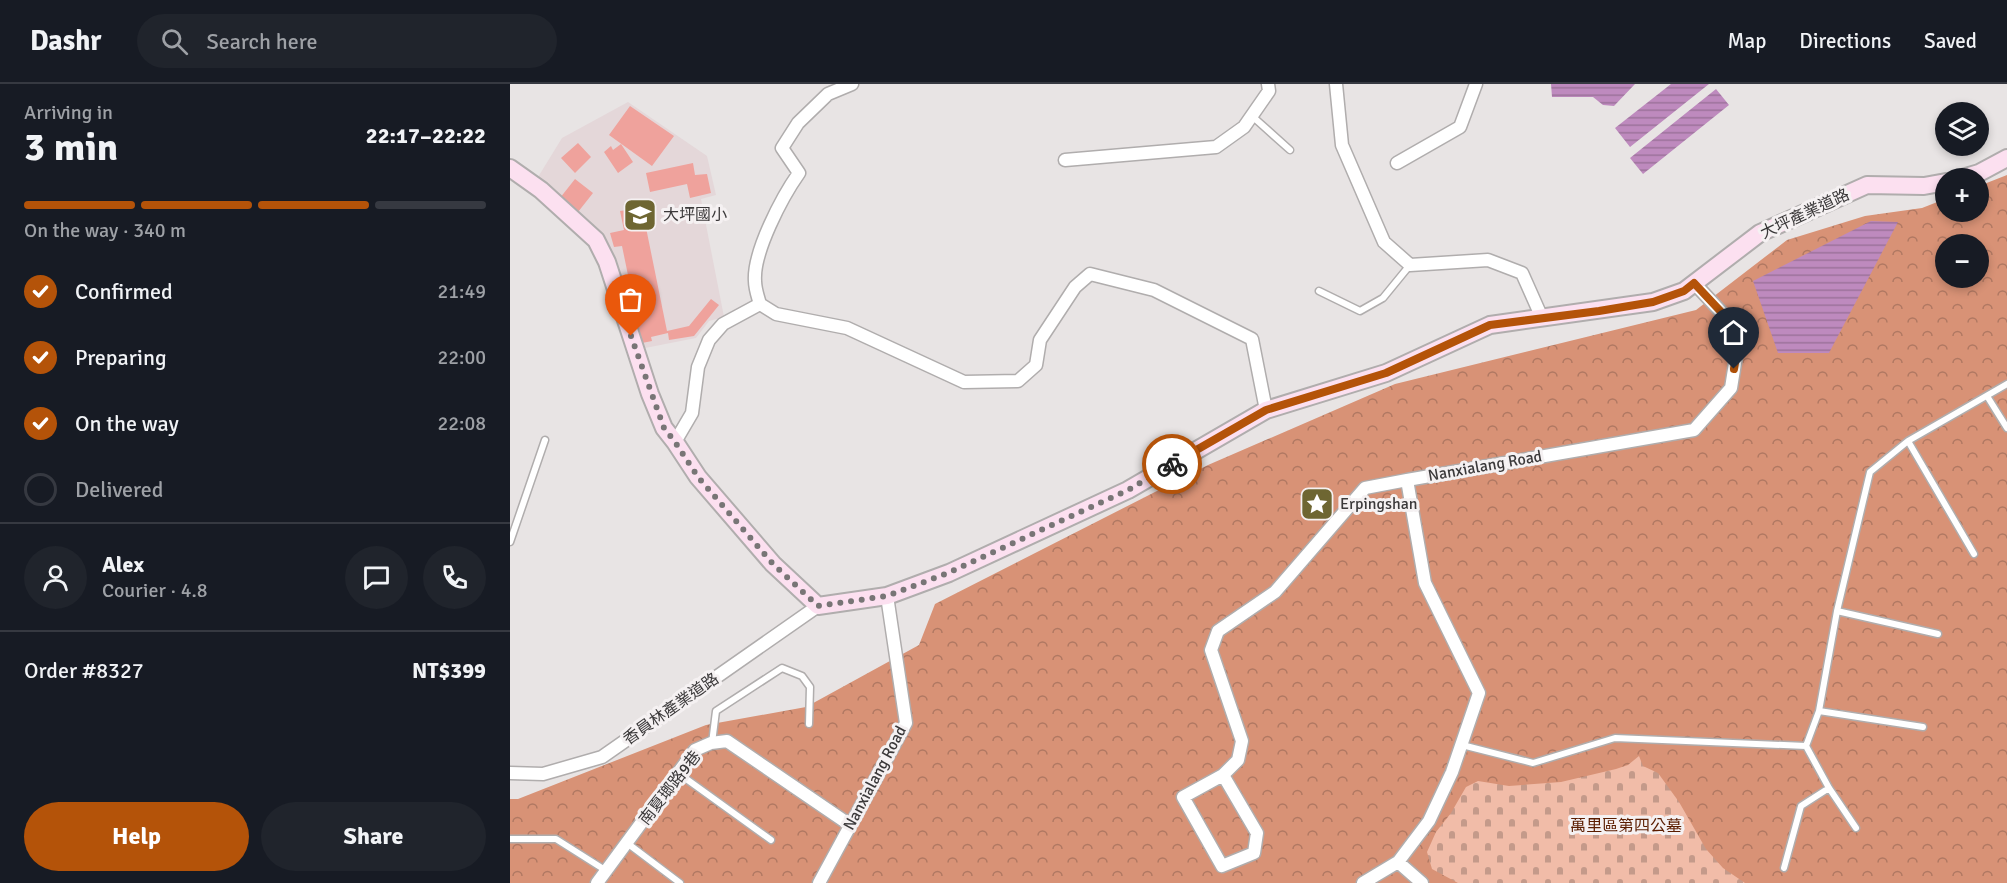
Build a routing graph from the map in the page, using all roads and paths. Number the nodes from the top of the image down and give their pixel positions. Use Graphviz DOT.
graph roads {
  1 [pos="852,84"];
  2 [pos="1268,84"];
  3 [pos="1336,84"];
  4 [pos="1476,84"];
  5 [pos="1252,116"];
  6 [pos="1290,150"];
  7 [pos="2007,158"];
  8 [pos="1065,160"];
  9 [pos="1396,163"];
  10 [pos="510,168"];
  11 [pos="1988,168"];
  12 [pos="1935,184"];
  13 [pos="1410,265"];
  14 [pos="1694,283"];
  15 [pos="1319,291"];
  16 [pos="760,304"];
  17 [pos="1542,318"];
  18 [pos="2007,384"];
  19 [pos="1987,396"];
  20 [pos="1266,410"];
  21 [pos="2007,428"];
  22 [pos="545,440"];
  23 [pos="1908,441"];
  24 [pos="675,442"];
  25 [pos="1407,480"];
  26 [pos="510,542"];
  27 [pos="1974,554"];
  28 [pos="887,596"];
  29 [pos="818,606"];
  30 [pos="1836,612"];
  31 [pos="1938,634"];
  32 [pos="1819,711"];
  33 [pos="809,724"];
  34 [pos="1923,727"];
  35 [pos="711,743"];
  36 [pos="1462,745"];
  37 [pos="1806,746"];
  38 [pos="510,773"];
  39 [pos="678,773"];
  40 [pos="1223,774"];
  41 [pos="1829,788"];
  42 [pos="850,825"];
  43 [pos="1856,828"];
  44 [pos="510,839"];
  45 [pos="771,840"];
  46 [pos="627,843"];
  47 [pos="1398,862"];
  48 [pos="1784,868"];
  49 [pos="605,870"];
  50 [pos="597,883"];
  51 [pos="680,883"];
  52 [pos="819,883"];
  53 [pos="1363,883"];
  54 [pos="1422,883"];
  1 -- 16 [label="street"];
  2 -- 5 [label="street"];
  3 -- 13 [label="street"];
  4 -- 9 [label="street"];
  5 -- 6 [label="lane"];
  5 -- 8 [label="street"];
  7 -- 11 [label="street"];
  10 -- 24 [label="street"];
  12 -- 14 [label="street, 大坪產業道路"];
  13 -- 15 [label="lane"];
  13 -- 17 [label="street"];
  14 -- 17 [label="street, 大坪產業道路"];
  14 -- 25 [label="street, Nanxialang Road"];
  16 -- 20 [label="street"];
  16 -- 24 [label="street"];
  17 -- 20 [label="street, 大坪產業道路"];
  18 -- 19 [label="lane"];
  19 -- 21 [label="lane"];
  19 -- 23 [label="lane"];
  20 -- 28 [label="street, 大坪產業道路"];
  22 -- 26 [label="lane"];
  23 -- 27 [label="lane"];
  23 -- 30 [label="lane"];
  24 -- 29 [label="street"];
  25 -- 36 [label="street, Nanxialang Road"];
  25 -- 40 [label="street"];
  28 -- 29 [label="street, 大坪產業道路"];
  28 -- 42 [label="street, Nanxialang Road"];
  29 -- 38 [label="street, 香員林產業道路"];
  30 -- 31 [label="lane"];
  30 -- 32 [label="lane"];
  32 -- 34 [label="lane"];
  32 -- 37 [label="lane"];
  33 -- 35 [label="lane"];
  35 -- 39 [label="street, 南夏瑯路9巷"];
  35 -- 42 [label="street, 南夏瑯路9巷"];
  36 -- 37 [label="lane"];
  36 -- 47 [label="street, Nanxialang Road"];
  37 -- 41 [label="lane"];
  39 -- 45 [label="lane"];
  39 -- 46 [label="street, 南夏瑯路9巷"];
  40 -- 40 [label="street"];
  41 -- 43 [label="lane"];
  41 -- 48 [label="lane"];
  42 -- 52 [label="street, Nanxialang Road"];
  44 -- 49 [label="lane"];
  46 -- 49 [label="street, 南夏瑯路9巷"];
  46 -- 51 [label="lane"];
  47 -- 53 [label="street, Nanxialang Road"];
  47 -- 54 [label="street"];
  49 -- 50 [label="street, 南夏瑯路9巷"];
}
